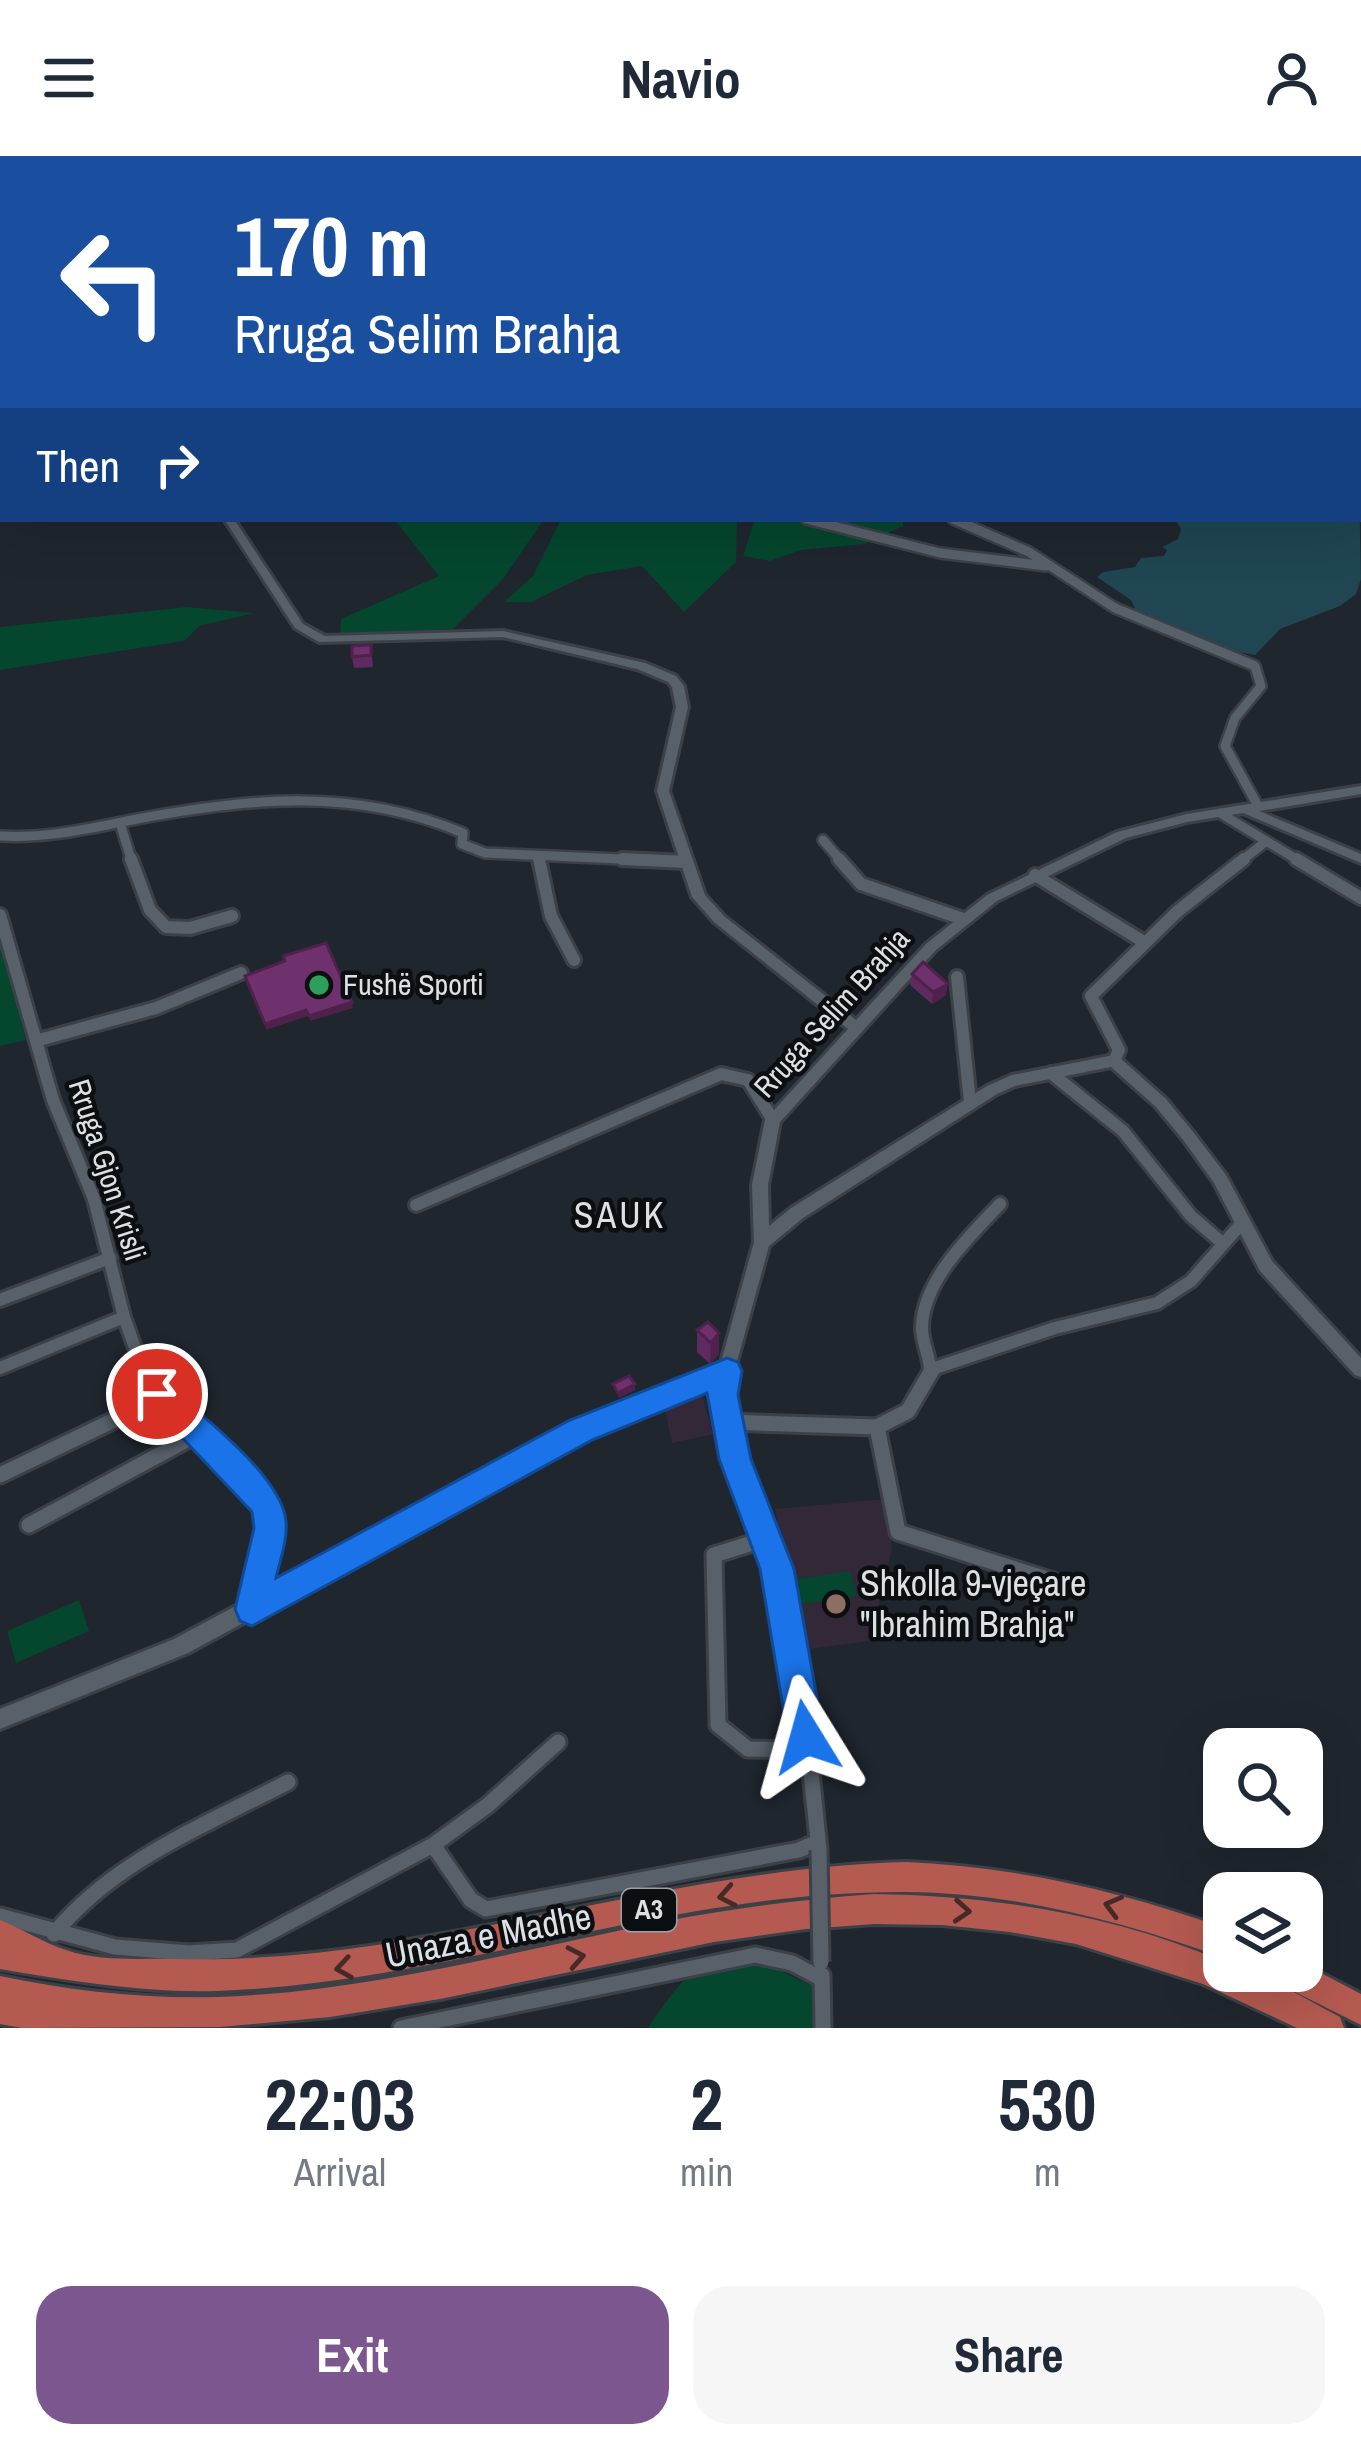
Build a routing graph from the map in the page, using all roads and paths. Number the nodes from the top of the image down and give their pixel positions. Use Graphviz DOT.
graph roads {
  1 [pos="231,522"];
  2 [pos="818,522"];
  3 [pos="959,522"];
  4 [pos="1053,566"];
  5 [pos="1361,790"];
  6 [pos="1252,808"];
  7 [pos="1220,813"];
  8 [pos="120,823"];
  9 [pos="0,836"];
  10 [pos="823,839"];
  11 [pos="1264,843"];
  12 [pos="538,857"];
  13 [pos="1361,859"];
  14 [pos="687,862"];
  15 [pos="1035,875"];
  16 [pos="1361,898"];
  17 [pos="0,915"];
  18 [pos="232,916"];
  19 [pos="963,920"];
  20 [pos="1144,942"];
  21 [pos="574,960"];
  22 [pos="241,973"];
  23 [pos="957,976"];
  24 [pos="855,1027"];
  25 [pos="39,1040"];
  26 [pos="1114,1061"];
  27 [pos="1052,1072"];
  28 [pos="970,1102"];
  29 [pos="773,1120"];
  30 [pos="1000,1204"];
  31 [pos="416,1205"];
  32 [pos="1241,1224"];
  33 [pos="1220,1241"];
  34 [pos="762,1242"];
  35 [pos="110,1258"];
  36 [pos="0,1300"];
  37 [pos="124,1318"];
  38 [pos="0,1368"];
  39 [pos="932,1369"];
  40 [pos="1361,1370"];
  41 [pos="727,1371"];
  42 [pos="160,1397"];
  43 [pos="728,1422"];
  44 [pos="878,1427"];
  45 [pos="194,1436"];
  46 [pos="0,1475"];
  47 [pos="29,1526"];
  48 [pos="764,1539"];
  49 [pos="1053,1581"];
  50 [pos="252,1609"];
  51 [pos="0,1719"];
  52 [pos="558,1742"];
  53 [pos="808,1750"];
  54 [pos="288,1782"];
  55 [pos="433,1845"];
  56 [pos="819,1846"];
  57 [pos="0,1916"];
  58 [pos="54,1934"];
  59 [pos="0,1935"];
  60 [pos="1203,1936"];
  61 [pos="0,1954"];
  62 [pos="821,1970"];
  63 [pos="70,1972"];
  64 [pos="1323,1990"];
  65 [pos="0,1991"];
  66 [pos="0,2009"];
  67 [pos="1361,2010"];
  68 [pos="231,2016"];
  69 [pos="113,2028"];
  70 [pos="170,2028"];
  71 [pos="400,2028"];
  72 [pos="823,2028"];
  73 [pos="1329,2028"];
  1 -- 14 [label="street"];
  2 -- 4 [label="street"];
  3 -- 4 [label="street"];
  4 -- 6 [label="street"];
  5 -- 6 [label="street, Rruga Selim Brahja"];
  6 -- 7 [label="street, Rruga Selim Brahja"];
  6 -- 13 [label="street"];
  7 -- 11 [label="street"];
  7 -- 15 [label="street, Rruga Selim Brahja"];
  8 -- 9 [label="street"];
  8 -- 12 [label="street"];
  8 -- 18 [label="street"];
  10 -- 19 [label="street"];
  11 -- 16 [label="street"];
  11 -- 20 [label="street"];
  12 -- 14 [label="street"];
  12 -- 21 [label="street"];
  14 -- 24 [label="street"];
  15 -- 19 [label="street, Rruga Selim Brahja"];
  15 -- 20 [label="street"];
  17 -- 25 [label="street, Rruga Gjon Krisli"];
  19 -- 24 [label="street, Rruga Selim Brahja"];
  20 -- 26 [label="street"];
  22 -- 25 [label="street"];
  23 -- 28 [label="street"];
  24 -- 29 [label="street, Rruga Selim Brahja"];
  25 -- 35 [label="street, Rruga Gjon Krisli"];
  26 -- 27 [label="street"];
  26 -- 32 [label="street"];
  27 -- 28 [label="street"];
  27 -- 33 [label="street"];
  28 -- 34 [label="street"];
  29 -- 31 [label="street"];
  29 -- 34 [label="street, Rruga Selim Brahja"];
  30 -- 39 [label="street"];
  32 -- 33 [label="street"];
  32 -- 40 [label="street"];
  33 -- 39 [label="street"];
  34 -- 41 [label="street, Rruga Selim Brahja"];
  35 -- 36 [label="street"];
  35 -- 37 [label="street, Rruga Gjon Krisli"];
  37 -- 38 [label="street"];
  37 -- 42 [label="street, Rruga Gjon Krisli"];
  39 -- 44 [label="street"];
  41 -- 43 [label="street"];
  41 -- 50 [label="street"];
  42 -- 45 [label="street, Rruga Gjon Krisli"];
  42 -- 46 [label="street"];
  43 -- 44 [label="street"];
  43 -- 48 [label="street"];
  44 -- 49 [label="street"];
  45 -- 47 [label="street"];
  45 -- 50 [label="street, Rruga Gjon Krisli"];
  48 -- 53 [label="street"];
  48 -- 53 [label="street"];
  50 -- 51 [label="street"];
  52 -- 55 [label="street"];
  53 -- 56 [label="street"];
  54 -- 58 [label="street"];
  55 -- 56 [label="street"];
  55 -- 58 [label="street"];
  56 -- 62 [label="street, bridge"];
  57 -- 58 [label="street"];
  59 -- 63 [label="highway"];
  60 -- 63 [label="highway, Unaza e Madhe / A3, one-way"];
  61 -- 63 [label="highway, Unaza e Madhe / A3"];
  62 -- 71 [label="street"];
  62 -- 72 [label="street"];
  64 -- 67 [label="highway"];
  65 -- 68 [label="highway, Unaza e Madhe / A3"];
  66 -- 69 [label="highway"];
  68 -- 70 [label="highway"];
  68 -- 73 [label="highway, Unaza e Madhe / A3, one-way"];
}
